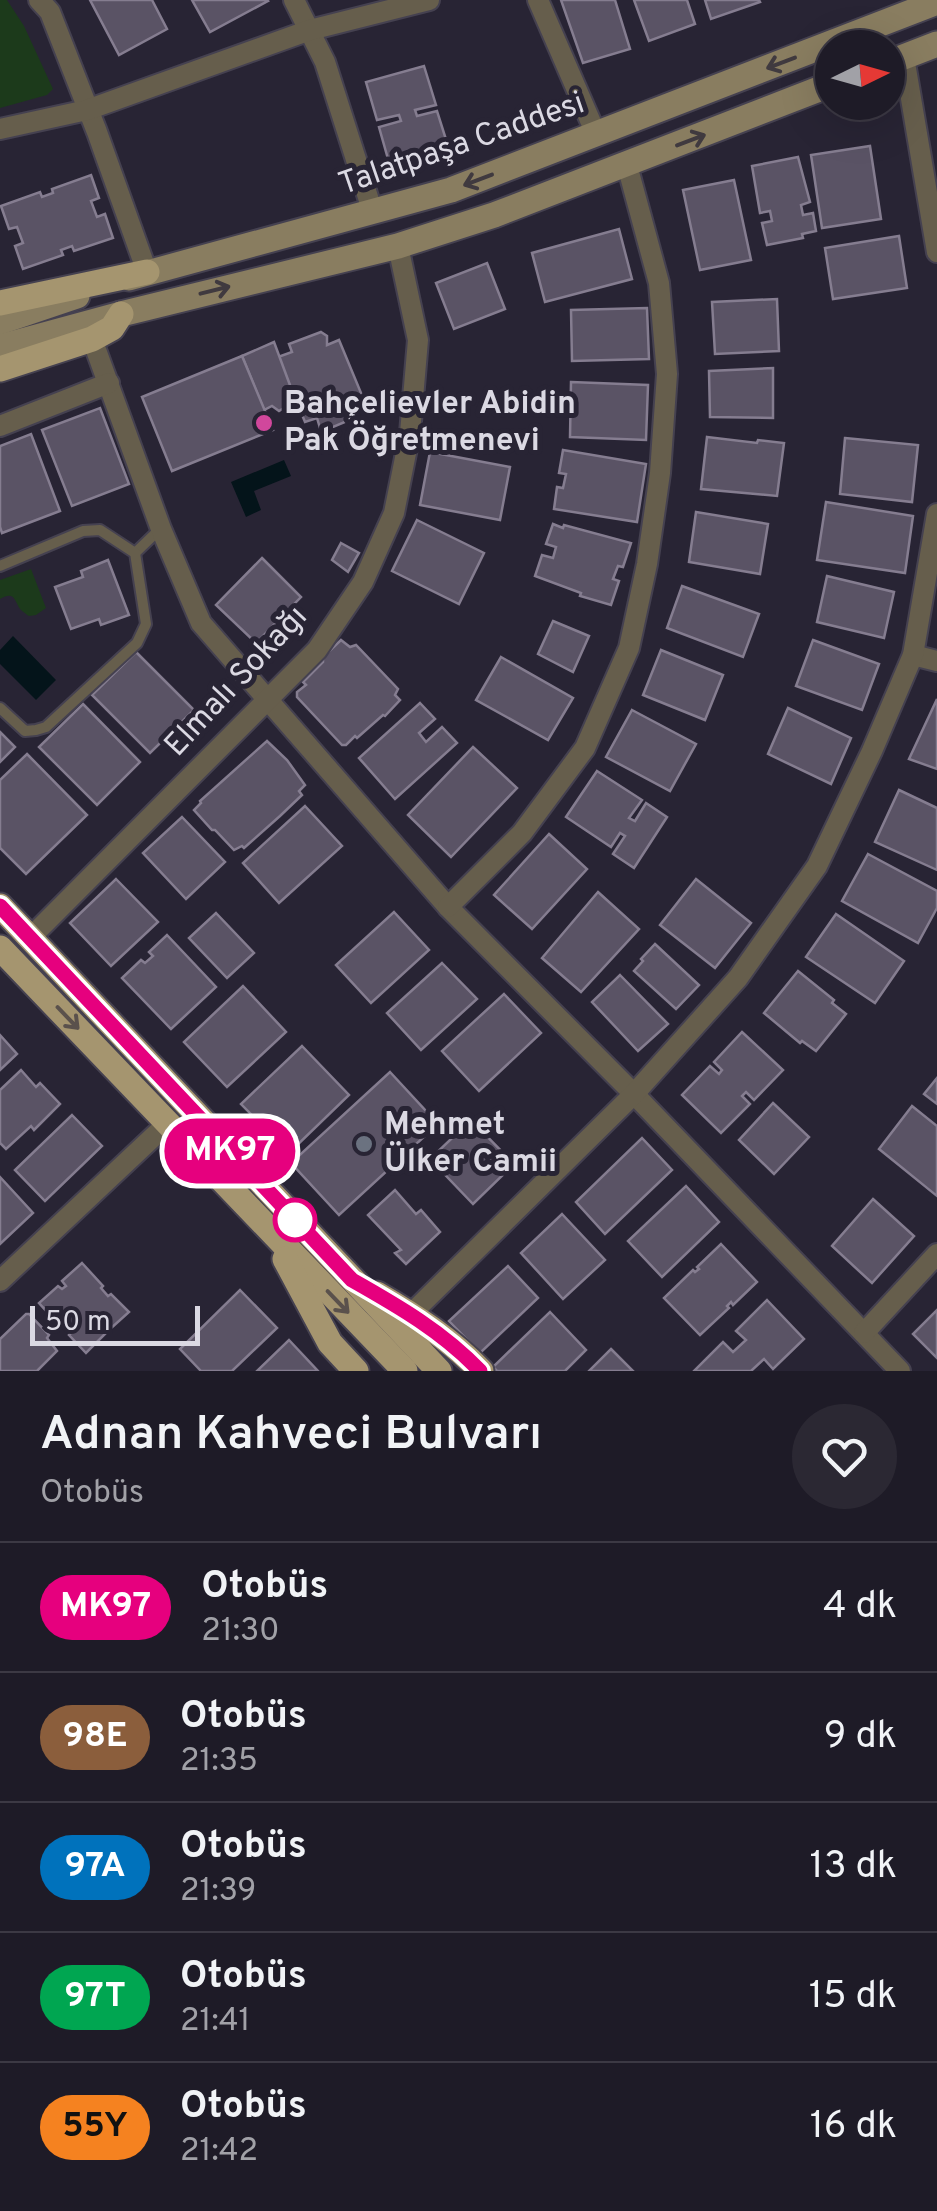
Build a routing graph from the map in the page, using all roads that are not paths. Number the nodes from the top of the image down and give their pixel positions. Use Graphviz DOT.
graph roads {
  1 [pos="39,0"];
  2 [pos="294,0"];
  3 [pos="430,0"];
  4 [pos="538,0"];
  5 [pos="937,2"];
  6 [pos="310,30"];
  7 [pos="937,44"];
  8 [pos="905,56"];
  9 [pos="815,91"];
  10 [pos="905,102"];
  11 [pos="87,110"];
  12 [pos="0,130"];
  13 [pos="596,134"];
  14 [pos="626,165"];
  15 [pos="373,213"];
  16 [pos="398,246"];
  17 [pos="937,252"];
  18 [pos="148,272"];
  19 [pos="0,303"];
  20 [pos="121,314"];
  21 [pos="0,322"];
  22 [pos="92,339"];
  23 [pos="0,347"];
  24 [pos="0,370"];
  25 [pos="109,383"];
  26 [pos="0,426"];
  27 [pos="937,514"];
  28 [pos="161,529"];
  29 [pos="134,553"];
  30 [pos="0,566"];
  31 [pos="929,612"];
  32 [pos="912,654"];
  33 [pos="937,661"];
  34 [pos="267,698"];
  35 [pos="0,708"];
  36 [pos="0,906"];
  37 [pos="448,907"];
  38 [pos="30,938"];
  39 [pos="0,948"];
  40 [pos="634,1094"];
  41 [pos="168,1123"];
  42 [pos="271,1233"];
  43 [pos="937,1254"];
  44 [pos="352,1280"];
  45 [pos="0,1281"];
  46 [pos="411,1314"];
  47 [pos="864,1333"];
  48 [pos="356,1371"];
  49 [pos="405,1371"];
  50 [pos="438,1371"];
  51 [pos="480,1371"];
  52 [pos="900,1371"];
  1 -- 11 [label="street"];
  2 -- 6 [label="street"];
  3 -- 6 [label="street"];
  4 -- 13 [label="street"];
  5 -- 13 [label="main road, Talatpaşa Caddesi, one-way"];
  6 -- 11 [label="street"];
  6 -- 15 [label="street"];
  7 -- 8 [label="main road"];
  14 -- 9 [label="main road, one-way"];
  10 -- 17 [label="street"];
  11 -- 12 [label="street"];
  11 -- 18 [label="street"];
  13 -- 15 [label="main road, Talatpaşa Caddesi, one-way"];
  14 -- 16 [label="main road"];
  14 -- 37 [label="street"];
  15 -- 18 [label="main road, Talatpaşa Caddesi"];
  20 -- 16 [label="main road, one-way"];
  16 -- 34 [label="street, Elmalı Sokağı"];
  18 -- 19 [label="main road"];
  18 -- 21 [label="main road, Talatpaşa Caddesi"];
  20 -- 22 [label="main road"];
  20 -- 23 [label="main road"];
  22 -- 24 [label="main road"];
  22 -- 25 [label="street"];
  25 -- 26 [label="street"];
  25 -- 28 [label="street"];
  27 -- 31 [label="street"];
  28 -- 29 [label="lane"];
  28 -- 34 [label="street"];
  29 -- 30 [label="lane"];
  29 -- 35 [label="lane"];
  31 -- 32 [label="street"];
  32 -- 33 [label="street"];
  32 -- 40 [label="street"];
  34 -- 37 [label="street"];
  34 -- 38 [label="street, Elmalı Sokağı"];
  36 -- 38 [label="main road"];
  37 -- 40 [label="street"];
  38 -- 44 [label="main road"];
  39 -- 41 [label="main road, one-way"];
  40 -- 46 [label="street"];
  40 -- 47 [label="street"];
  41 -- 42 [label="main road"];
  41 -- 45 [label="street"];
  42 -- 48 [label="main road"];
  42 -- 49 [label="main road, one-way"];
  43 -- 47 [label="street"];
  44 -- 46 [label="main road"];
  44 -- 50 [label="main road"];
  46 -- 51 [label="main road"];
  47 -- 52 [label="street"];
}
